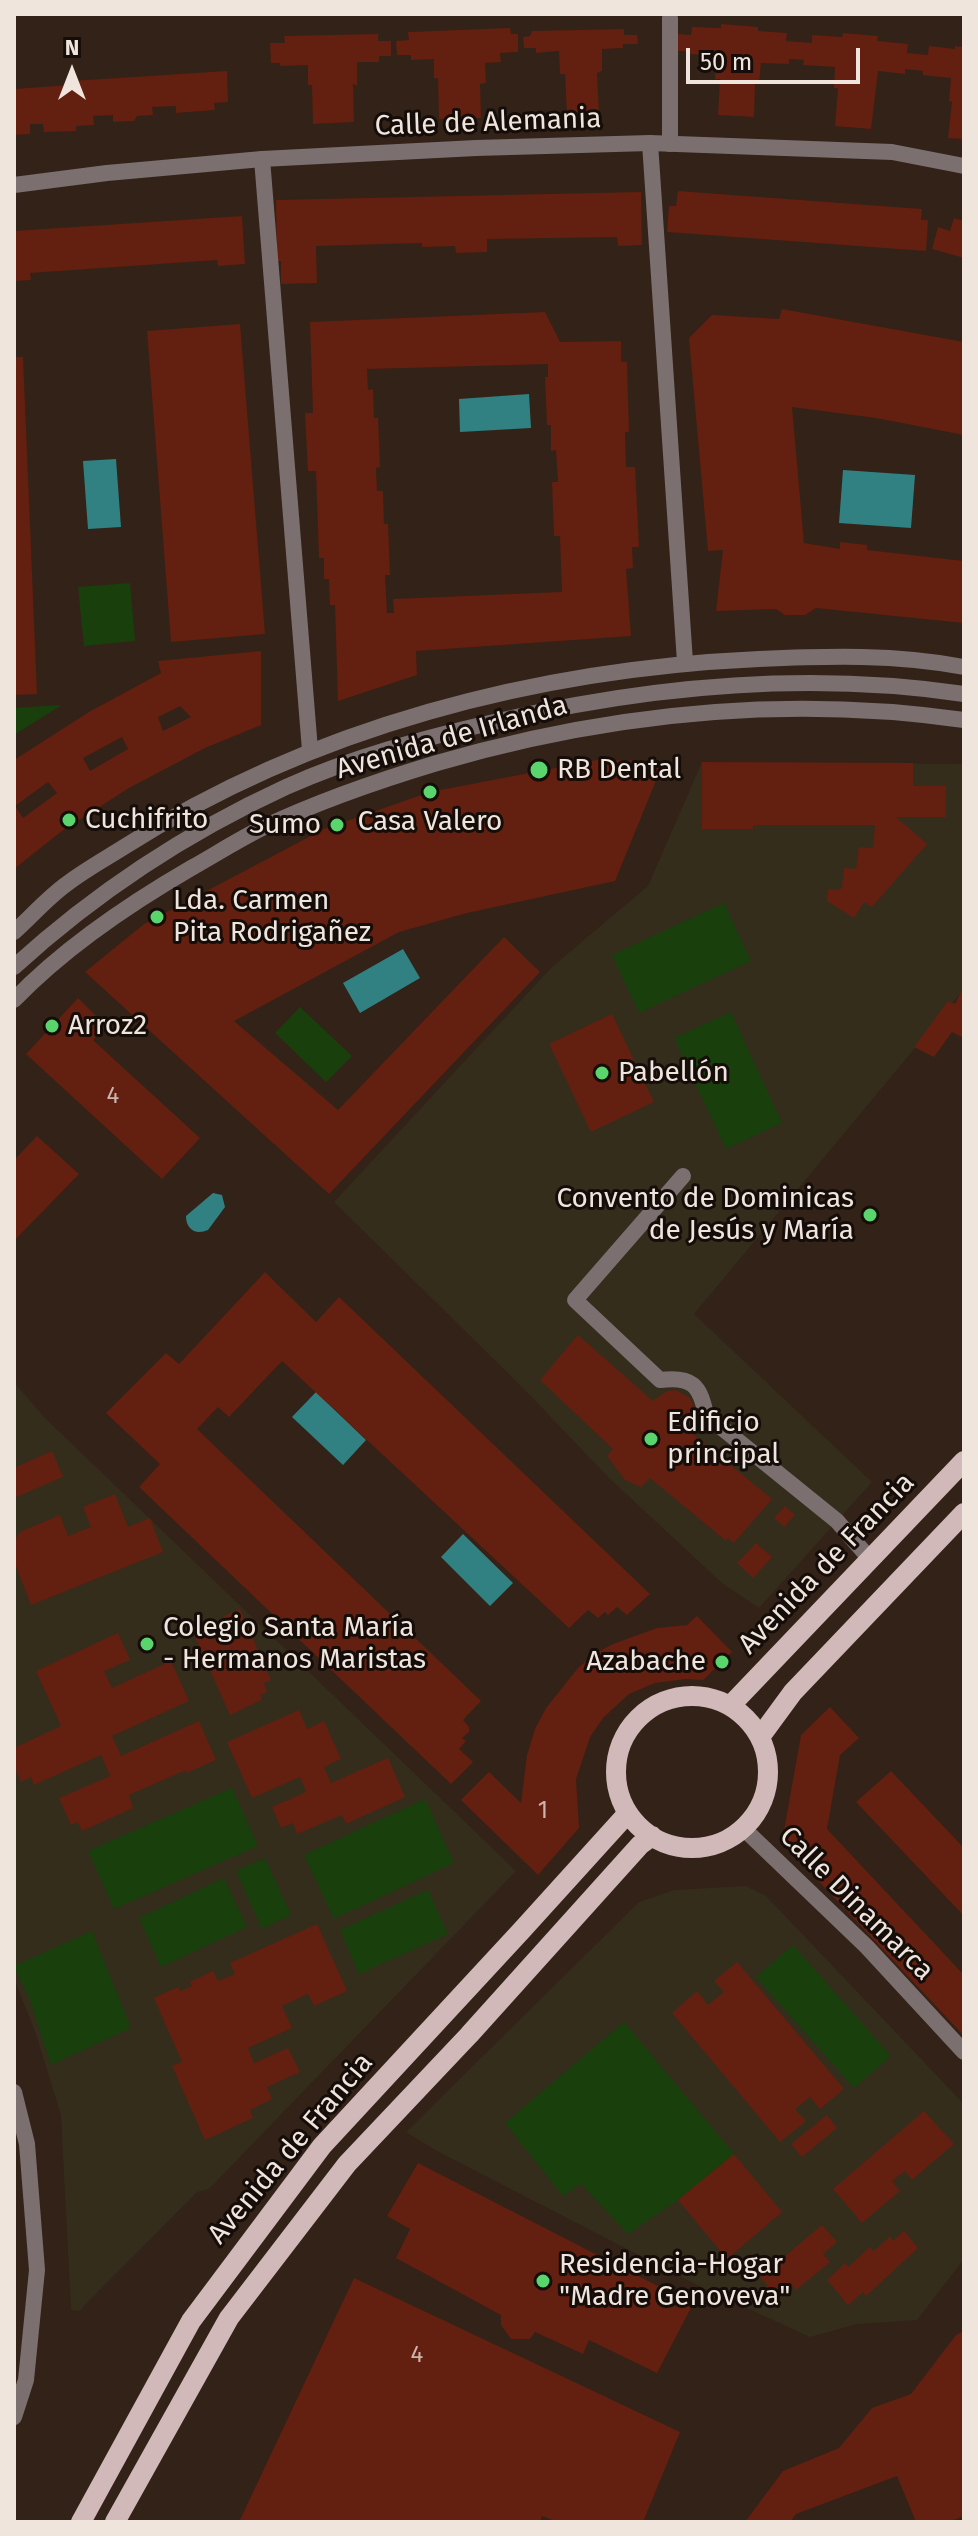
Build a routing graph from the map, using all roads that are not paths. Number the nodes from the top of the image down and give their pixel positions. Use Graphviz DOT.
graph roads {
  1 [pos="670,18"];
  2 [pos="650,143"];
  3 [pos="670,144"];
  4 [pos="262,159"];
  5 [pos="964,166"];
  6 [pos="14,185"];
  7 [pos="685,662"];
  8 [pos="964,667"];
  9 [pos="964,694"];
  10 [pos="964,720"];
  11 [pos="310,750"];
  12 [pos="14,932"];
  13 [pos="14,967"];
  14 [pos="14,1000"];
  15 [pos="683,1176"];
  16 [pos="964,1461"];
  17 [pos="964,1513"];
  18 [pos="870,1559"];
  19 [pos="731,1705"];
  20 [pos="760,1737"];
  21 [pos="628,1813"];
  22 [pos="743,1828"];
  23 [pos="652,1836"];
  24 [pos="964,2052"];
  25 [pos="14,2092"];
  26 [pos="14,2417"];
  27 [pos="81,2522"];
  28 [pos="115,2522"];
  1 -- 3 [label="street"];
  2 -- 3 [label="street, Calle de Alemania"];
  2 -- 4 [label="street, Calle de Alemania"];
  2 -- 7 [label="street"];
  3 -- 5 [label="street, Calle de Alemania"];
  4 -- 6 [label="street, Calle de Alemania"];
  4 -- 11 [label="street"];
  7 -- 8 [label="street, Avenida de Irlanda"];
  7 -- 11 [label="street, Avenida de Irlanda"];
  9 -- 13 [label="street, Avenida de Irlanda"];
  10 -- 14 [label="street, Avenida de Irlanda"];
  11 -- 12 [label="street, Avenida de Irlanda"];
  15 -- 18 [label="street"];
  16 -- 18 [label="main road, Avenida de Francia"];
  17 -- 20 [label="main road"];
  18 -- 19 [label="main road, Avenida de Francia"];
  19 -- 20 [label="main road"];
  19 -- 21 [label="main road"];
  20 -- 22 [label="main road"];
  21 -- 23 [label="main road"];
  21 -- 27 [label="main road, Avenida de Francia"];
  22 -- 23 [label="main road"];
  22 -- 24 [label="street, Calle Dinamarca"];
  23 -- 28 [label="main road, Avenida de Francia"];
  25 -- 26 [label="street"];
}
